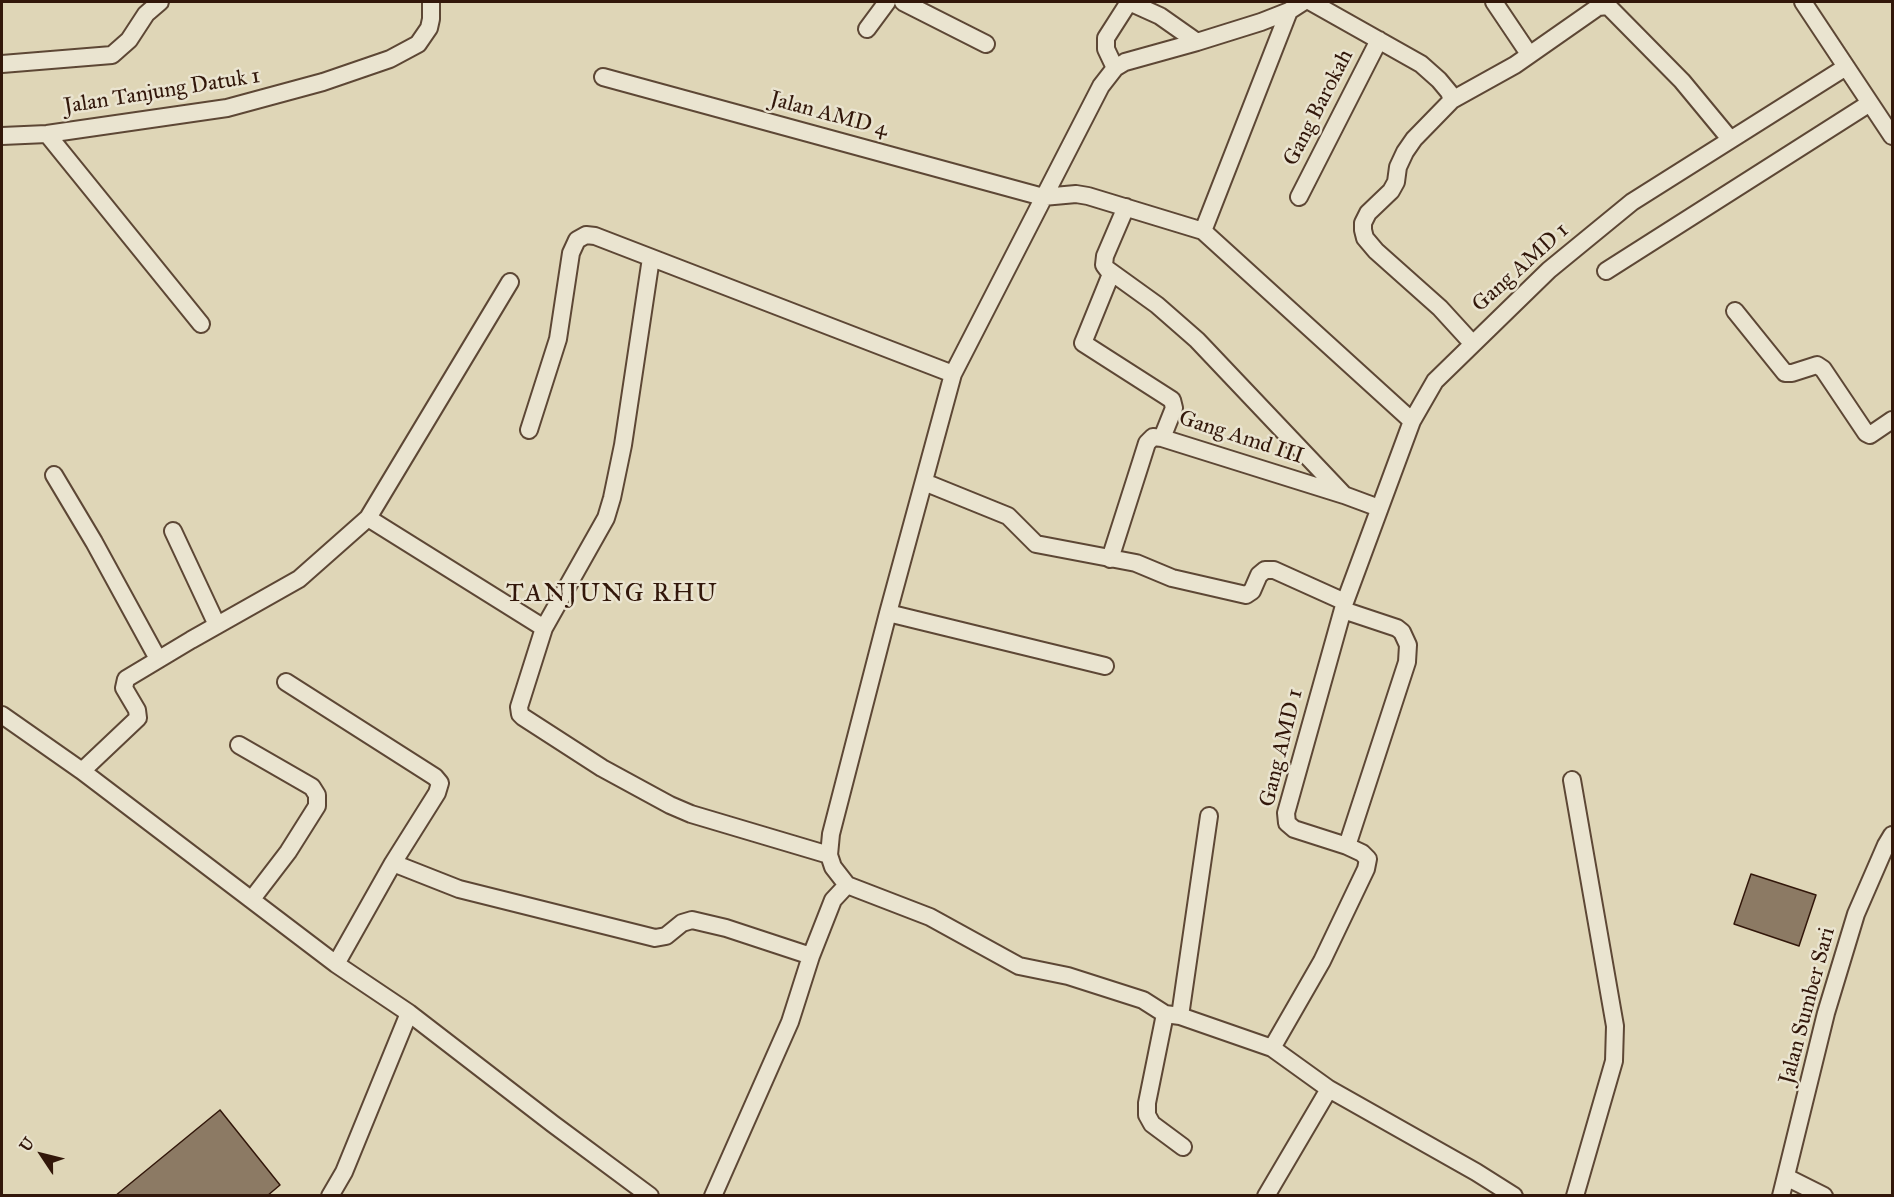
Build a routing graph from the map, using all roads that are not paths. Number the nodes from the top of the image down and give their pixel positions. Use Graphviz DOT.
graph roads {
  1 [pos="160,2"];
  2 [pos="431,2"];
  3 [pos="887,2"];
  4 [pos="903,2"];
  5 [pos="1129,2"];
  6 [pos="1311,2"];
  7 [pos="1494,2"];
  8 [pos="1803,2"];
  9 [pos="1296,6"];
  10 [pos="1162,9"];
  11 [pos="867,29"];
  12 [pos="1379,40"];
  13 [pos="1197,42"];
  14 [pos="986,44"];
  15 [pos="1529,54"];
  16 [pos="2,64"];
  17 [pos="1846,67"];
  18 [pos="1115,68"];
  19 [pos="603,77"];
  20 [pos="1452,100"];
  21 [pos="1870,103"];
  22 [pos="47,134"];
  23 [pos="2,136"];
  24 [pos="1893,136"];
  25 [pos="1730,139"];
  26 [pos="1043,197"];
  27 [pos="1299,197"];
  28 [pos="1126,207"];
  29 [pos="1203,231"];
  30 [pos="651,258"];
  31 [pos="1606,271"];
  32 [pos="1111,274"];
  33 [pos="510,282"];
  34 [pos="1735,311"];
  35 [pos="201,324"];
  36 [pos="1472,343"];
  37 [pos="954,374"];
  38 [pos="1893,420"];
  39 [pos="1412,421"];
  40 [pos="529,430"];
  41 [pos="1162,438"];
  42 [pos="54,475"];
  43 [pos="924,482"];
  44 [pos="1344,495"];
  45 [pos="1379,508"];
  46 [pos="368,518"];
  47 [pos="173,531"];
  48 [pos="1110,559"];
  49 [pos="1344,606"];
  50 [pos="888,613"];
  51 [pos="218,625"];
  52 [pos="544,628"];
  53 [pos="158,660"];
  54 [pos="1105,666"];
  55 [pos="286,682"];
  56 [pos="2,715"];
  57 [pos="239,745"];
  58 [pos="82,771"];
  59 [pos="1572,780"];
  60 [pos="1209,816"];
  61 [pos="1893,835"];
  62 [pos="1347,846"];
  63 [pos="829,855"];
  64 [pos="393,863"];
  65 [pos="847,885"];
  66 [pos="252,899"];
  67 [pos="811,956"];
  68 [pos="336,964"];
  69 [pos="409,1013"];
  70 [pos="1173,1015"];
  71 [pos="1272,1048"];
  72 [pos="1329,1089"];
  73 [pos="1183,1147"];
  74 [pos="1786,1178"];
  75 [pos="330,1196"];
  76 [pos="650,1196"];
  77 [pos="713,1196"];
  78 [pos="1266,1196"];
  79 [pos="1514,1196"];
  80 [pos="1575,1196"];
  81 [pos="1781,1196"];
  82 [pos="1824,1196"];
  1 -- 16 [label="street"];
  2 -- 22 [label="street, Jalan Tanjung Datuk 1"];
  3 -- 11 [label="street"];
  4 -- 14 [label="street"];
  5 -- 10 [label="street"];
  5 -- 18 [label="street"];
  6 -- 12 [label="street, Gang Barokah"];
  7 -- 15 [label="street"];
  8 -- 17 [label="street"];
  9 -- 13 [label="street"];
  9 -- 29 [label="street"];
  10 -- 13 [label="street"];
  12 -- 20 [label="street, Gang Barokah"];
  12 -- 27 [label="street, Gang Barokah"];
  13 -- 18 [label="street"];
  15 -- 20 [label="street"];
  15 -- 25 [label="street"];
  17 -- 21 [label="street"];
  17 -- 25 [label="street, Gang AMD 1"];
  18 -- 26 [label="street"];
  19 -- 26 [label="street, Jalan AMD 4"];
  20 -- 36 [label="street"];
  21 -- 24 [label="street"];
  21 -- 31 [label="street"];
  22 -- 23 [label="street, Jalan Tanjung Datuk 1"];
  22 -- 35 [label="street"];
  25 -- 36 [label="street, Gang AMD 1"];
  26 -- 28 [label="street"];
  26 -- 37 [label="street"];
  28 -- 29 [label="street"];
  28 -- 32 [label="street"];
  29 -- 39 [label="street"];
  30 -- 37 [label="street"];
  30 -- 40 [label="street"];
  30 -- 52 [label="street"];
  32 -- 41 [label="street, Gang Amd III"];
  32 -- 44 [label="street"];
  33 -- 46 [label="street"];
  34 -- 38 [label="street"];
  36 -- 39 [label="street, Gang AMD 1"];
  37 -- 43 [label="street"];
  39 -- 45 [label="street, Gang AMD 1"];
  41 -- 44 [label="street, Gang Amd III"];
  41 -- 48 [label="street"];
  42 -- 53 [label="street"];
  43 -- 48 [label="street"];
  43 -- 50 [label="street"];
  44 -- 45 [label="street, Gang Amd III"];
  45 -- 49 [label="street, Gang AMD 1"];
  46 -- 51 [label="street"];
  46 -- 52 [label="street"];
  47 -- 51 [label="street"];
  48 -- 49 [label="street"];
  49 -- 62 [label="street"];
  49 -- 62 [label="street, Gang AMD 1"];
  50 -- 54 [label="street"];
  50 -- 63 [label="street"];
  51 -- 53 [label="street"];
  52 -- 63 [label="street"];
  53 -- 58 [label="street"];
  55 -- 64 [label="street"];
  56 -- 58 [label="street"];
  57 -- 66 [label="street"];
  58 -- 66 [label="street"];
  59 -- 80 [label="street"];
  60 -- 70 [label="street"];
  61 -- 74 [label="street, Jalan Sumber Sari"];
  62 -- 71 [label="street, Gang AMD 1"];
  63 -- 65 [label="street"];
  64 -- 67 [label="street"];
  64 -- 68 [label="street"];
  65 -- 67 [label="street"];
  65 -- 70 [label="street"];
  66 -- 68 [label="street"];
  67 -- 77 [label="street"];
  68 -- 69 [label="street"];
  69 -- 75 [label="street"];
  69 -- 76 [label="street"];
  70 -- 71 [label="street"];
  70 -- 73 [label="street"];
  71 -- 72 [label="street"];
  72 -- 78 [label="street"];
  72 -- 79 [label="street"];
  74 -- 81 [label="street, Jalan Sumber Sari"];
  74 -- 82 [label="street"];
}
